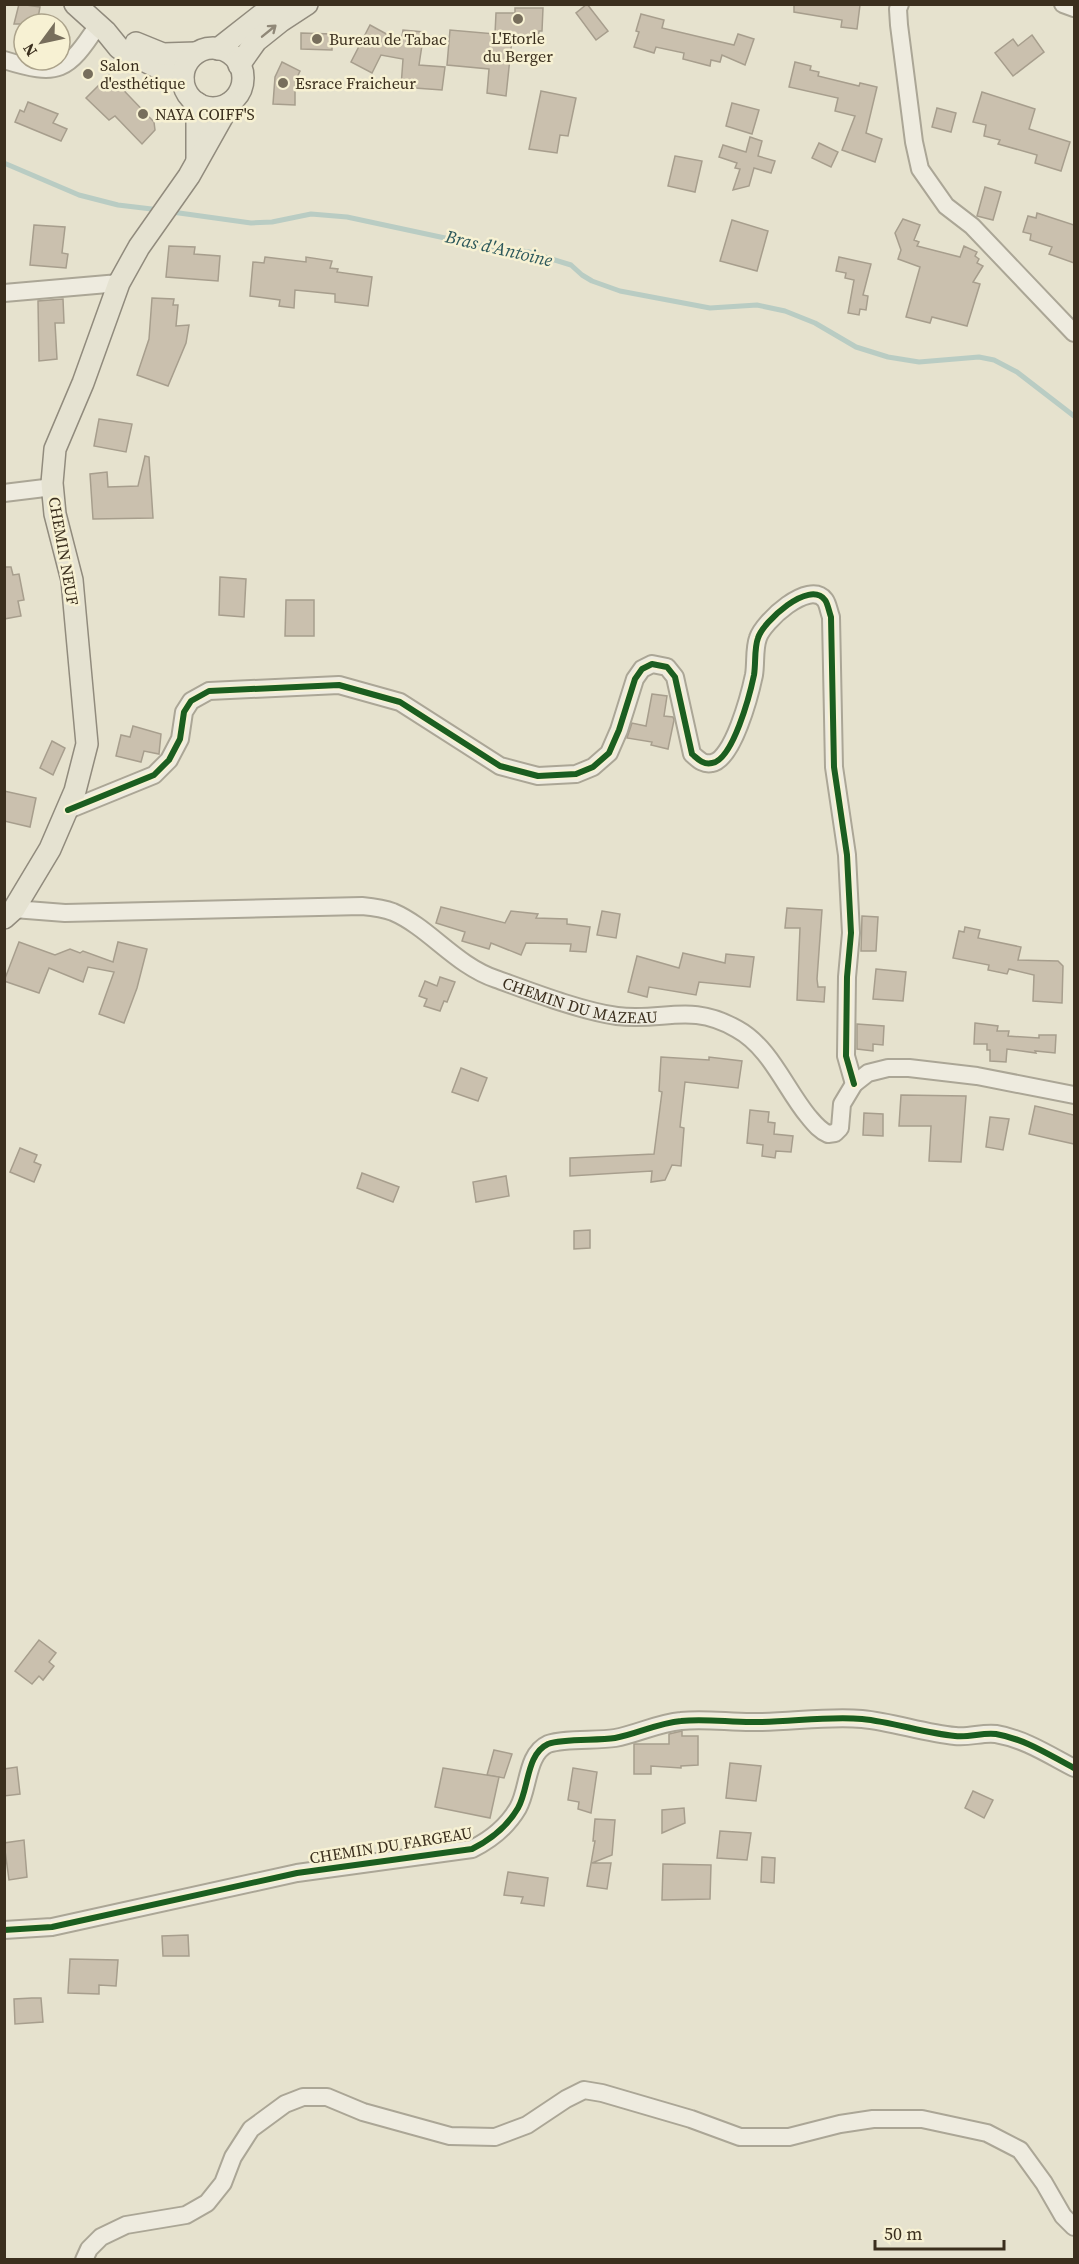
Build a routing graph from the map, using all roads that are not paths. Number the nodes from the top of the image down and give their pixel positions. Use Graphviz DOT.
graph roads {
  1 [pos="75,4"];
  2 [pos="283,4"];
  3 [pos="307,4"];
  4 [pos="900,4"];
  5 [pos="1063,4"];
  6 [pos="1074,8"];
  7 [pos="102,29"];
  8 [pos="218,49"];
  9 [pos="196,53"];
  10 [pos="4,60"];
  11 [pos="239,64"];
  12 [pos="183,80"];
  13 [pos="230,103"];
  14 [pos="197,104"];
  15 [pos="197,163"];
  16 [pos="119,283"];
  17 [pos="4,293"];
  18 [pos="1074,333"];
  19 [pos="53,487"];
  20 [pos="4,493"];
  21 [pos="68,810"];
  22 [pos="9,913"];
  23 [pos="854,1084"];
  24 [pos="1074,1095"];
  25 [pos="1074,1768"];
  26 [pos="4,1930"];
  27 [pos="1074,2227"];
  28 [pos="84,2259"];
  1 -- 7 [label="main road"];
  2 -- 8 [label="main road"];
  11 -- 3 [label="main road, one-way"];
  4 -- 18 [label="street"];
  5 -- 6 [label="street"];
  7 -- 9 [label="main road"];
  7 -- 10 [label="street"];
  7 -- 12 [label="main road"];
  8 -- 9 [label="main road"];
  8 -- 11 [label="main road"];
  9 -- 12 [label="main road"];
  11 -- 13 [label="main road"];
  12 -- 14 [label="main road"];
  13 -- 14 [label="main road"];
  13 -- 15 [label="main road, CHEMIN NEUF"];
  14 -- 15 [label="main road"];
  15 -- 16 [label="main road, CHEMIN NEUF"];
  16 -- 17 [label="street"];
  16 -- 19 [label="main road, CHEMIN NEUF"];
  19 -- 20 [label="street"];
  19 -- 21 [label="main road, CHEMIN NEUF"];
  21 -- 22 [label="main road, CHEMIN NEUF"];
  21 -- 23 [label="street"];
  22 -- 23 [label="street, CHEMIN DU MAZEAU"];
  23 -- 24 [label="street"];
  25 -- 26 [label="street, CHEMIN DU FARGEAU"];
  27 -- 28 [label="street"];
}
